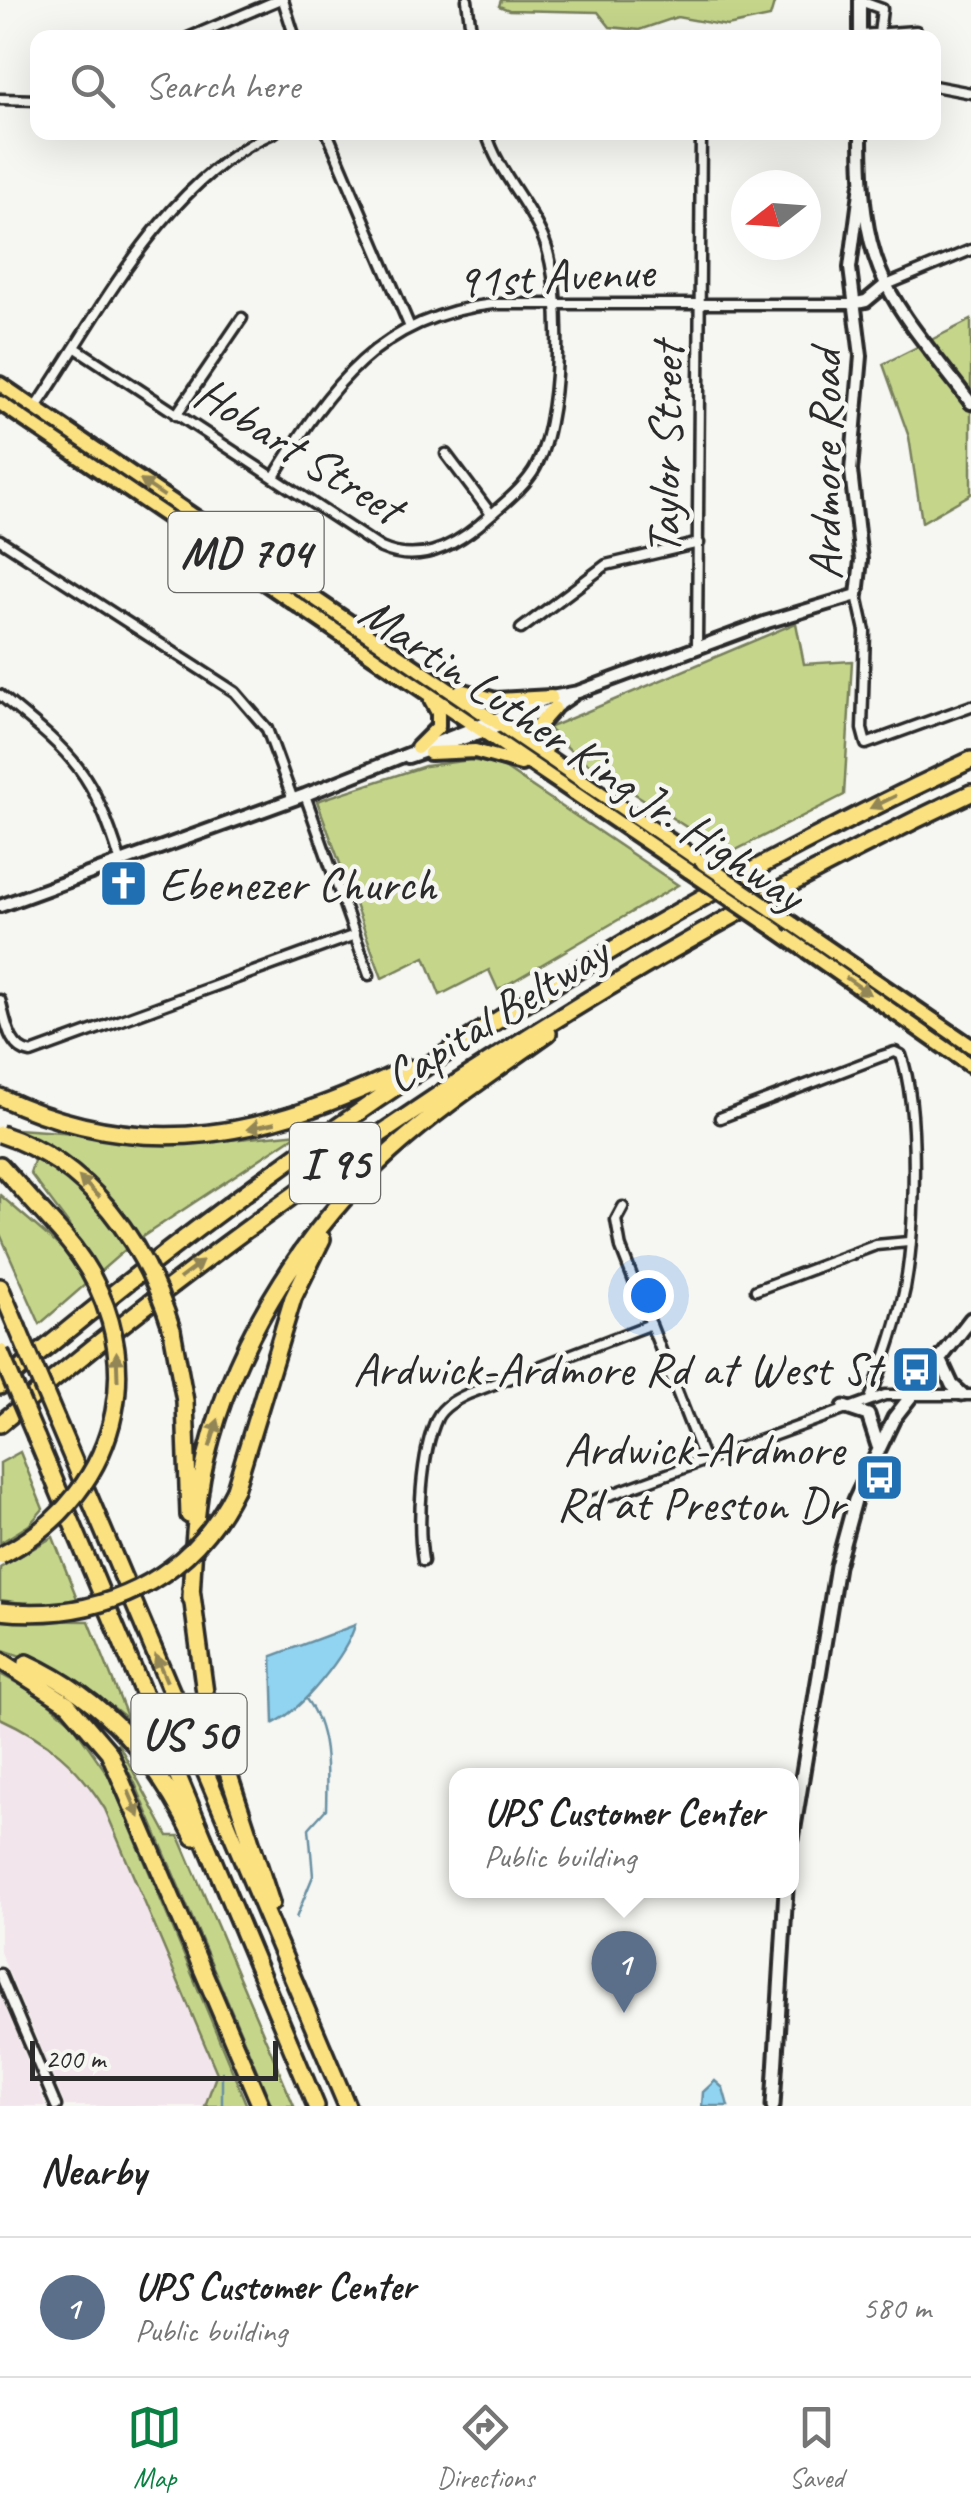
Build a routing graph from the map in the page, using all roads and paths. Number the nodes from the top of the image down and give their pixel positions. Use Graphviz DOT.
graph roads {
  1 [pos="281,0"];
  2 [pos="468,0"];
  3 [pos="860,0"];
  4 [pos="208,30"];
  5 [pos="292,30"];
  6 [pos="471,30"];
  7 [pos="860,30"];
  8 [pos="879,30"];
  9 [pos="941,87"];
  10 [pos="971,93"];
  11 [pos="0,99"];
  12 [pos="30,100"];
  13 [pos="260,140"];
  14 [pos="330,140"];
  15 [pos="489,140"];
  16 [pos="700,140"];
  17 [pos="862,140"];
  18 [pos="861,184"];
  19 [pos="971,250"];
  20 [pos="884,286"];
  21 [pos="554,304"];
  22 [pos="852,304"];
  23 [pos="702,305"];
  24 [pos="242,318"];
  25 [pos="409,325"];
  26 [pos="76,348"];
  27 [pos="0,384"];
  28 [pos="971,402"];
  29 [pos="0,403"];
  30 [pos="35,408"];
  31 [pos="176,415"];
  32 [pos="27,421"];
  33 [pos="446,454"];
  34 [pos="274,477"];
  35 [pos="491,514"];
  36 [pos="0,540"];
  37 [pos="699,544"];
  38 [pos="857,595"];
  39 [pos="521,629"];
  40 [pos="697,647"];
  41 [pos="424,672"];
  42 [pos="422,690"];
  43 [pos="0,695"];
  44 [pos="552,702"];
  45 [pos="971,706"];
  46 [pos="498,722"];
  47 [pos="481,729"];
  48 [pos="424,751"];
  49 [pos="971,760"];
  50 [pos="566,768"];
  51 [pos="555,780"];
  52 [pos="971,793"];
  53 [pos="305,795"];
  54 [pos="293,800"];
  55 [pos="121,863"];
  56 [pos="0,906"];
  57 [pos="355,935"];
  58 [pos="656,958"];
  59 [pos="370,976"];
  60 [pos="0,1000"];
  61 [pos="971,1046"];
  62 [pos="448,1050"];
  63 [pos="971,1066"];
  64 [pos="0,1097"];
  65 [pos="720,1118"];
  66 [pos="0,1134"];
  67 [pos="391,1150"];
  68 [pos="0,1165"];
  69 [pos="623,1206"];
  70 [pos="908,1242"];
  71 [pos="0,1287"];
  72 [pos="756,1290"];
  73 [pos="971,1319"];
  74 [pos="651,1324"];
  75 [pos="0,1352"];
  76 [pos="940,1359"];
  77 [pos="2,1384"];
  78 [pos="915,1393"];
  79 [pos="966,1394"];
  80 [pos="870,1399"];
  81 [pos="844,1408"];
  82 [pos="0,1424"];
  83 [pos="878,1446"];
  84 [pos="703,1458"];
  85 [pos="593,1501"];
  86 [pos="0,1556"];
  87 [pos="422,1560"];
  88 [pos="191,1598"];
  89 [pos="0,1612"];
  90 [pos="0,1656"];
  91 [pos="799,1797"];
  92 [pos="786,1898"];
  93 [pos="0,1974"];
  94 [pos="264,1981"];
  95 [pos="322,2048"];
  96 [pos="56,2106"];
  97 [pos="262,2106"];
  98 [pos="316,2106"];
  99 [pos="347,2106"];
  100 [pos="773,2106"];
  1 -- 4 [label="street"];
  1 -- 5 [label="street"];
  2 -- 6 [label="street"];
  3 -- 7 [label="street"];
  3 -- 8 [label="street"];
  9 -- 10 [label="street"];
  11 -- 12 [label="street"];
  13 -- 26 [label="street"];
  14 -- 25 [label="street"];
  15 -- 21 [label="street, Hobart Street"];
  16 -- 23 [label="street, Taylor Street"];
  17 -- 18 [label="street"];
  18 -- 20 [label="street"];
  18 -- 22 [label="street, Ardmore Road"];
  19 -- 20 [label="street"];
  20 -- 22 [label="street"];
  20 -- 28 [label="street"];
  21 -- 23 [label="street, 91st Avenue"];
  21 -- 25 [label="street, 91st Avenue"];
  21 -- 35 [label="street, Hobart Street"];
  22 -- 23 [label="street, 91st Avenue"];
  22 -- 38 [label="street, Ardmore Road"];
  23 -- 37 [label="street, Taylor Street"];
  24 -- 31 [label="street"];
  25 -- 34 [label="street, 91st Avenue"];
  26 -- 30 [label="street"];
  26 -- 31 [label="street, Hobart Street"];
  27 -- 30 [label="main road, Martin Luther King Jr. Highway / MD 704"];
  29 -- 32 [label="main road, Martin Luther King Jr. Highway / MD 704"];
  30 -- 32 [label="street"];
  41 -- 30 [label="main road, Martin Luther King Jr. Highway / MD 704, one-way"];
  31 -- 34 [label="street, Hobart Street"];
  32 -- 42 [label="main road, Martin Luther King Jr. Highway / MD 704"];
  33 -- 35 [label="street"];
  34 -- 35 [label="street, Hobart Street"];
  36 -- 54 [label="street"];
  37 -- 39 [label="street"];
  37 -- 40 [label="street, Taylor Street"];
  38 -- 40 [label="street"];
  38 -- 45 [label="street, Ardmore Road"];
  40 -- 44 [label="street"];
  41 -- 44 [label="main road"];
  41 -- 46 [label="main road, Martin Luther King Jr. Highway / MD 704"];
  42 -- 47 [label="main road, Martin Luther King Jr. Highway / MD 704"];
  42 -- 48 [label="main road"];
  43 -- 55 [label="street"];
  44 -- 46 [label="street"];
  44 -- 50 [label="main road"];
  46 -- 47 [label="street"];
  46 -- 50 [label="main road, Martin Luther King Jr. Highway / MD 704"];
  47 -- 48 [label="street"];
  47 -- 51 [label="main road, Martin Luther King Jr. Highway / MD 704"];
  48 -- 51 [label="main road"];
  48 -- 53 [label="street"];
  49 -- 62 [label="highway, Capital Beltway / I 95, one-way"];
  50 -- 61 [label="main road, Martin Luther King Jr. Highway / MD 704, bridge"];
  51 -- 63 [label="main road, Martin Luther King Jr. Highway / MD 704, one-way, bridge"];
  52 -- 58 [label="highway, Capital Beltway / I 95"];
  53 -- 54 [label="street"];
  53 -- 57 [label="street"];
  54 -- 55 [label="street"];
  55 -- 56 [label="street"];
  57 -- 59 [label="street"];
  57 -- 60 [label="street"];
  58 -- 67 [label="highway"];
  82 -- 58 [label="highway, Capital Beltway / I 95, one-way"];
  62 -- 64 [label="highway, one-way"];
  62 -- 77 [label="highway, Capital Beltway / I 95"];
  65 -- 70 [label="street"];
  88 -- 66 [label="highway, one-way, bridge"];
  88 -- 67 [label="highway, one-way"];
  67 -- 89 [label="highway, bridge"];
  86 -- 68 [label="highway, one-way, bridge"];
  69 -- 74 [label="street"];
  70 -- 72 [label="street"];
  70 -- 80 [label="street"];
  95 -- 71 [label="highway, US 50, one-way, bridge"];
  73 -- 76 [label="main road"];
  74 -- 84 [label="street"];
  74 -- 87 [label="street"];
  75 -- 94 [label="highway, US 50, bridge"];
  76 -- 78 [label="main road"];
  76 -- 79 [label="main road"];
  78 -- 79 [label="street"];
  78 -- 80 [label="street"];
  78 -- 83 [label="main road"];
  80 -- 81 [label="street"];
  81 -- 83 [label="main road"];
  81 -- 84 [label="street"];
  83 -- 91 [label="main road"];
  84 -- 85 [label="street"];
  88 -- 95 [label="highway"];
  90 -- 94 [label="highway"];
  90 -- 97 [label="highway, one-way"];
  92 -- 100 [label="main road"];
  93 -- 96 [label="street"];
  94 -- 98 [label="highway, US 50"];
  95 -- 99 [label="highway, US 50"];
}
